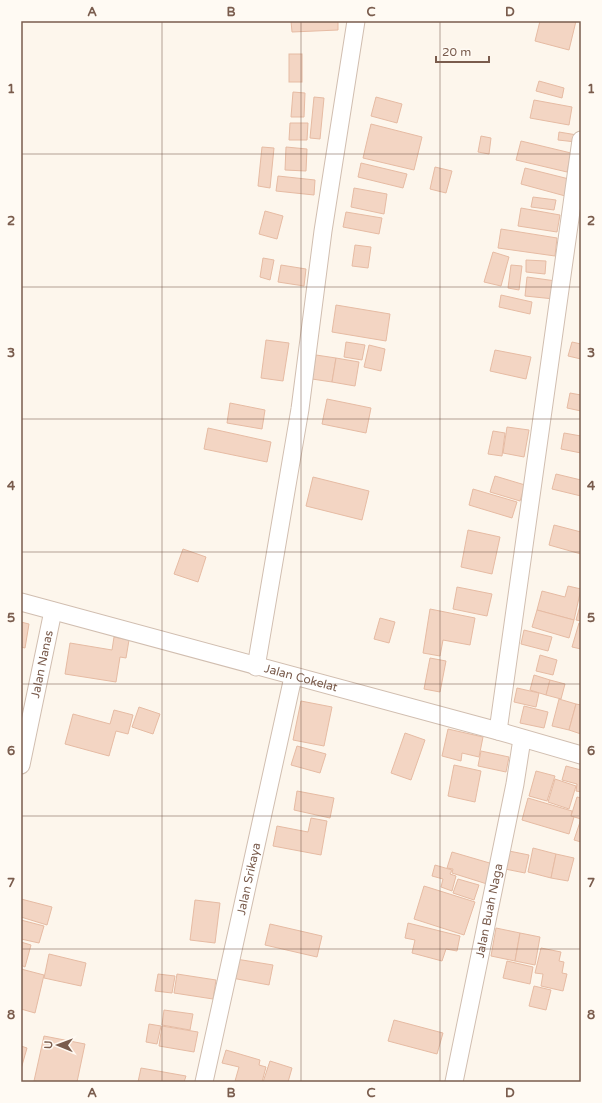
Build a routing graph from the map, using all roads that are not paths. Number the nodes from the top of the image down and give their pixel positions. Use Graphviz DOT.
graph roads {
  1 [pos="356,21"];
  2 [pos="581,140"];
  3 [pos="579,166"];
  4 [pos="21,602"];
  5 [pos="53,611"];
  6 [pos="256,666"];
  7 [pos="293,676"];
  8 [pos="498,731"];
  9 [pos="522,739"];
  10 [pos="581,755"];
  11 [pos="21,765"];
  12 [pos="204,1082"];
  13 [pos="454,1082"];
  1 -- 6 [label="street"];
  2 -- 3 [label="street"];
  3 -- 8 [label="street"];
  4 -- 5 [label="street, Jalan Cokelat"];
  5 -- 6 [label="street, Jalan Cokelat"];
  5 -- 11 [label="street, Jalan Nanas"];
  6 -- 7 [label="street, Jalan Cokelat"];
  7 -- 8 [label="street, Jalan Cokelat"];
  7 -- 12 [label="street, Jalan Srikaya"];
  8 -- 9 [label="street, Jalan Cokelat"];
  9 -- 10 [label="street, Jalan Cokelat"];
  9 -- 13 [label="street, Jalan Buah Naga"];
}
